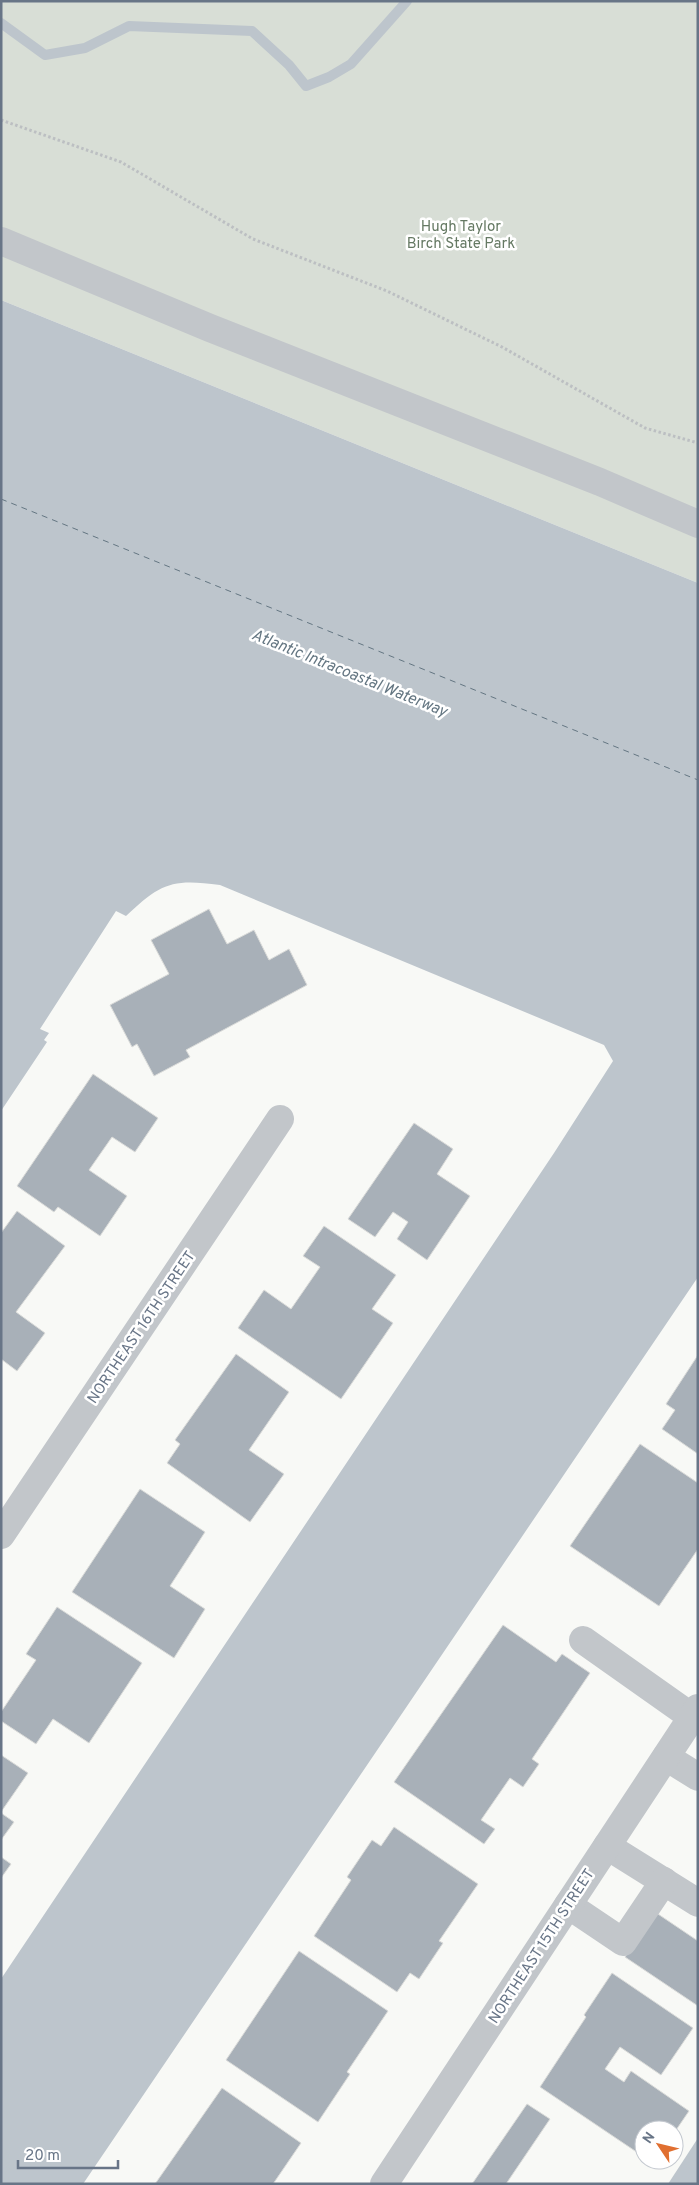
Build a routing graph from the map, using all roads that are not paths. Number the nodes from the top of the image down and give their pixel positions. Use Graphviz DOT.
graph roads {
  1 [pos="1,241"];
  2 [pos="698,524"];
  3 [pos="280,1119"];
  4 [pos="1,1536"];
  5 [pos="583,1640"];
  6 [pos="695,1712"];
  7 [pos="666,1757"];
  8 [pos="698,1777"];
  9 [pos="607,1846"];
  10 [pos="664,1881"];
  11 [pos="698,1903"];
  12 [pos="568,1905"];
  13 [pos="384,2184"];
  1 -- 2 [label="street"];
  3 -- 4 [label="street, NORTHEAST 16TH STREET"];
  5 -- 6 [label="street"];
  6 -- 7 [label="street, NORTHEAST 15TH STREET"];
  7 -- 8 [label="street"];
  7 -- 9 [label="street, NORTHEAST 15TH STREET"];
  9 -- 10 [label="street"];
  9 -- 12 [label="street, NORTHEAST 15TH STREET"];
  10 -- 11 [label="street"];
  10 -- 12 [label="street"];
  12 -- 13 [label="street, NORTHEAST 15TH STREET"];
}
